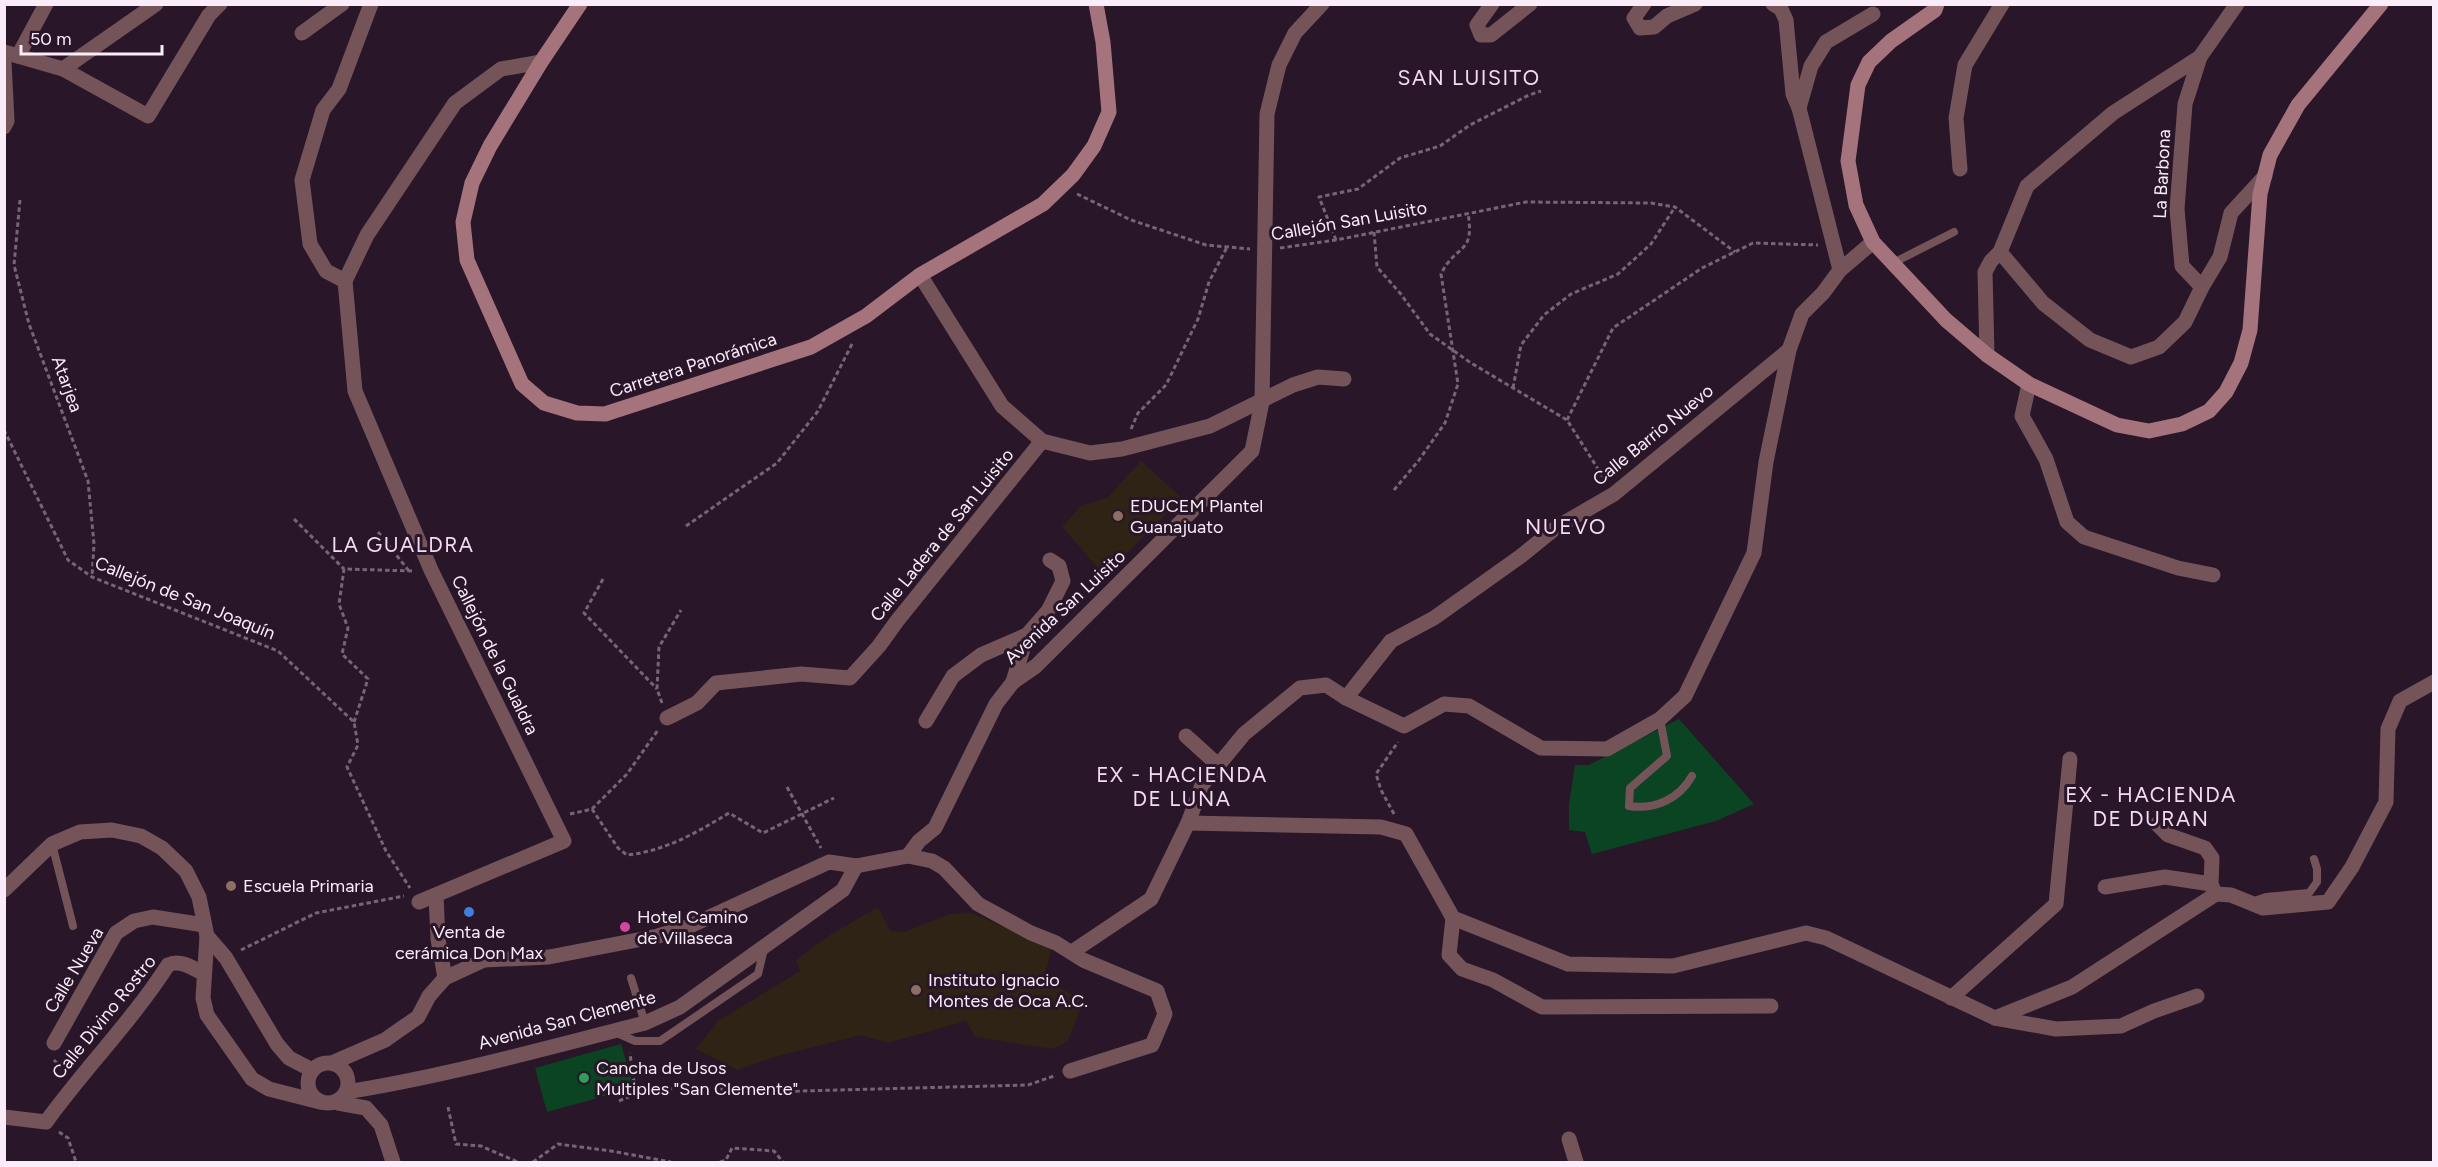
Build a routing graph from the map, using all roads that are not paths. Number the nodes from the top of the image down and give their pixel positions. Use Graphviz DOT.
graph roads {
  1 [pos="46,4"];
  2 [pos="156,4"];
  3 [pos="220,4"];
  4 [pos="342,4"];
  5 [pos="371,4"];
  6 [pos="580,4"];
  7 [pos="1096,4"];
  8 [pos="1322,4"];
  9 [pos="1492,4"];
  10 [pos="1530,4"];
  11 [pos="1644,4"];
  12 [pos="1695,4"];
  13 [pos="1773,4"];
  14 [pos="1937,4"];
  15 [pos="2002,4"];
  16 [pos="2381,4"];
  17 [pos="2233,6"];
  18 [pos="1873,14"];
  19 [pos="302,33"];
  20 [pos="9,57"];
  21 [pos="2200,57"];
  22 [pos="541,62"];
  23 [pos="63,69"];
  24 [pos="1799,108"];
  25 [pos="4,127"];
  26 [pos="1960,169"];
  27 [pos="2265,176"];
  28 [pos="1954,232"];
  29 [pos="1873,242"];
  30 [pos="2000,252"];
  31 [pos="1893,263"];
  32 [pos="1840,270"];
  33 [pos="920,275"];
  34 [pos="345,281"];
  35 [pos="2202,287"];
  36 [pos="1789,350"];
  37 [pos="1987,355"];
  38 [pos="1344,379"];
  39 [pos="2029,384"];
  40 [pos="1262,402"];
  41 [pos="1042,441"];
  42 [pos="1050,560"];
  43 [pos="2213,575"];
  44 [pos="1027,635"];
  45 [pos="1013,682"];
  46 [pos="2433,682"];
  47 [pos="1346,698"];
  48 [pos="667,718"];
  49 [pos="1660,719"];
  50 [pos="926,721"];
  51 [pos="1186,736"];
  52 [pos="2070,759"];
  53 [pos="1217,764"];
  54 [pos="1692,776"];
  55 [pos="1188,823"];
  56 [pos="2157,824"];
  57 [pos="52,844"];
  58 [pos="908,856"];
  59 [pos="2314,859"];
  60 [pos="856,866"];
  61 [pos="2105,887"];
  62 [pos="2213,889"];
  63 [pos="4,890"];
  64 [pos="435,895"];
  65 [pos="419,902"];
  66 [pos="2249,902"];
  67 [pos="1453,918"];
  68 [pos="73,926"];
  69 [pos="206,931"];
  70 [pos="764,946"];
  71 [pos="1072,952"];
  72 [pos="204,974"];
  73 [pos="445,978"];
  74 [pos="631,978"];
  75 [pos="2197,996"];
  76 [pos="1951,998"];
  77 [pos="1772,1006"];
  78 [pos="1995,1018"];
  79 [pos="645,1023"];
  80 [pos="614,1031"];
  81 [pos="54,1043"];
  82 [pos="332,1063"];
  83 [pos="312,1070"];
  84 [pos="1070,1071"];
  85 [pos="342,1097"];
  86 [pos="320,1102"];
  87 [pos="4,1117"];
  88 [pos="1569,1139"];
  89 [pos="393,1162"];
  90 [pos="1576,1162"];
  1 -- 20 [label="street"];
  2 -- 23 [label="street"];
  3 -- 23 [label="street"];
  4 -- 19 [label="street"];
  5 -- 34 [label="street"];
  6 -- 22 [label="street, Carretera Panorámica"];
  7 -- 33 [label="street, Carretera Panorámica"];
  8 -- 40 [label="street, Avenida San Luisito"];
  9 -- 10 [label="street"];
  11 -- 12 [label="street"];
  13 -- 24 [label="street"];
  14 -- 29 [label="street"];
  15 -- 26 [label="street"];
  16 -- 27 [label="street"];
  17 -- 21 [label="street"];
  18 -- 24 [label="street"];
  20 -- 23 [label="street"];
  20 -- 25 [label="street"];
  21 -- 30 [label="street"];
  21 -- 35 [label="street, La Barbona"];
  22 -- 33 [label="street, Carretera Panorámica"];
  22 -- 34 [label="street"];
  24 -- 32 [label="street"];
  27 -- 35 [label="street"];
  27 -- 39 [label="street"];
  28 -- 31 [label="lane"];
  29 -- 31 [label="street"];
  29 -- 32 [label="street"];
  30 -- 35 [label="street"];
  30 -- 37 [label="street"];
  31 -- 37 [label="street"];
  32 -- 36 [label="street"];
  33 -- 41 [label="street"];
  34 -- 64 [label="street, Callejón de la Gualdra"];
  36 -- 47 [label="street, Calle Barrio Nuevo"];
  36 -- 49 [label="street"];
  37 -- 39 [label="street"];
  38 -- 40 [label="street"];
  39 -- 43 [label="street"];
  40 -- 41 [label="street"];
  40 -- 45 [label="street, Avenida San Luisito"];
  41 -- 48 [label="street, Calle Ladera de San Luisito"];
  42 -- 44 [label="street"];
  44 -- 45 [label="street"];
  44 -- 50 [label="street"];
  45 -- 58 [label="street, Avenida San Luisito"];
  46 -- 66 [label="street"];
  47 -- 49 [label="street"];
  47 -- 53 [label="street"];
  49 -- 54 [label="lane"];
  51 -- 53 [label="street"];
  52 -- 76 [label="street"];
  53 -- 55 [label="street"];
  55 -- 67 [label="street"];
  55 -- 71 [label="street"];
  56 -- 62 [label="street"];
  57 -- 63 [label="street"];
  57 -- 68 [label="lane"];
  57 -- 69 [label="street"];
  58 -- 60 [label="street"];
  58 -- 71 [label="street"];
  59 -- 66 [label="lane"];
  60 -- 70 [label="street, Avenida San Clemente"];
  60 -- 73 [label="street"];
  61 -- 62 [label="street"];
  62 -- 66 [label="street"];
  62 -- 78 [label="street"];
  64 -- 65 [label="street"];
  64 -- 73 [label="street"];
  67 -- 76 [label="street"];
  67 -- 77 [label="street"];
  69 -- 72 [label="street"];
  69 -- 81 [label="street, Calle Nueva"];
  69 -- 83 [label="street"];
  70 -- 79 [label="street, Avenida San Clemente"];
  70 -- 80 [label="lane"];
  71 -- 84 [label="street"];
  72 -- 86 [label="street"];
  72 -- 87 [label="street, Calle Divino Rostro"];
  73 -- 82 [label="street"];
  74 -- 79 [label="lane"];
  75 -- 78 [label="street"];
  76 -- 78 [label="street"];
  79 -- 80 [label="street, Avenida San Clemente"];
  80 -- 85 [label="street, Avenida San Clemente"];
  82 -- 83 [label="street"];
  82 -- 85 [label="street"];
  83 -- 86 [label="street"];
  85 -- 86 [label="street"];
  85 -- 89 [label="street"];
  88 -- 90 [label="street"];
}
